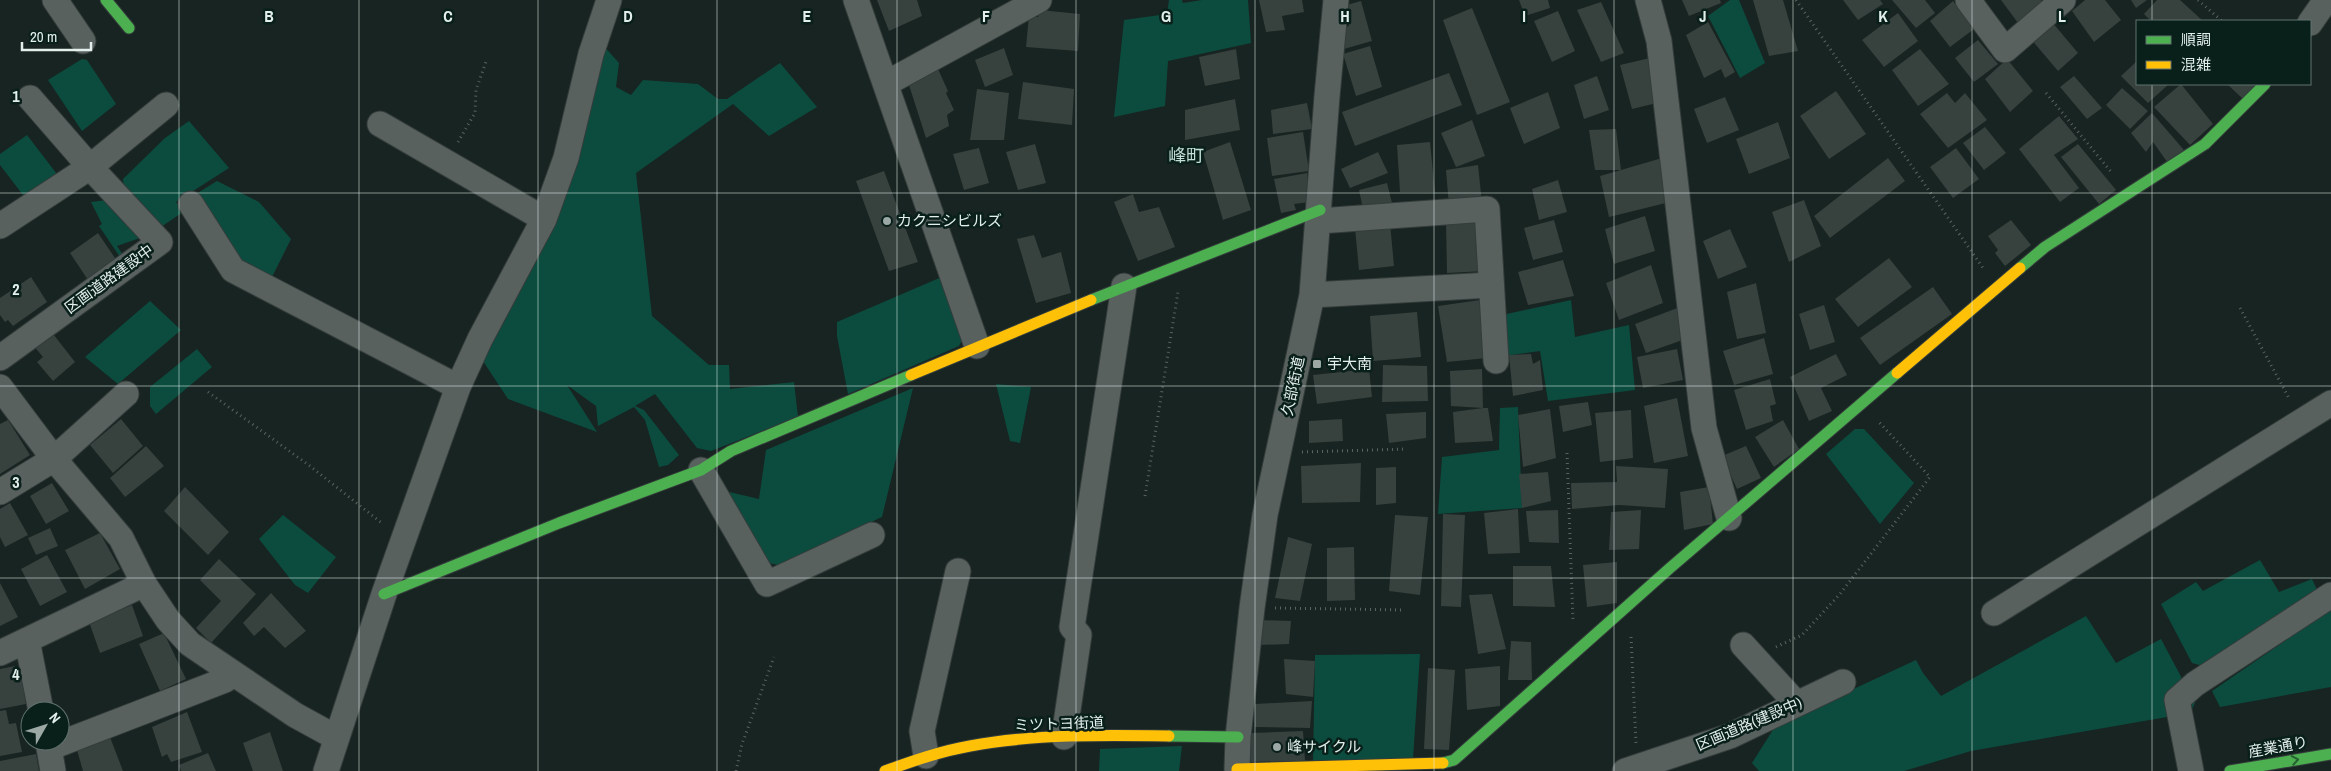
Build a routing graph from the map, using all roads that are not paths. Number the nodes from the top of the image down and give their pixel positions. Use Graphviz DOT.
graph roads {
  1 [pos="55,0"];
  2 [pos="106,0"];
  3 [pos="609,0"];
  4 [pos="856,0"];
  5 [pos="1039,0"];
  6 [pos="1336,0"];
  7 [pos="1648,0"];
  8 [pos="1968,0"];
  9 [pos="2063,0"];
  10 [pos="2326,0"];
  11 [pos="2311,22"];
  12 [pos="129,28"];
  13 [pos="83,41"];
  14 [pos="887,83"];
  15 [pos="2264,85"];
  16 [pos="30,98"];
  17 [pos="166,105"];
  18 [pos="380,124"];
  19 [pos="90,167"];
  20 [pos="191,204"];
  21 [pos="1320,215"];
  22 [pos="544,219"];
  23 [pos="0,226"];
  24 [pos="1491,285"];
  25 [pos="1124,286"];
  26 [pos="1312,294"];
  27 [pos="977,346"];
  28 [pos="0,358"];
  29 [pos="1496,361"];
  30 [pos="458,387"];
  31 [pos="0,388"];
  32 [pos="126,394"];
  33 [pos="2331,403"];
  34 [pos="54,458"];
  35 [pos="701,470"];
  36 [pos="0,492"];
  37 [pos="1729,518"];
  38 [pos="872,534"];
  39 [pos="958,571"];
  40 [pos="144,584"];
  41 [pos="384,594"];
  42 [pos="2331,595"];
  43 [pos="1994,613"];
  44 [pos="27,640"];
  45 [pos="1743,646"];
  46 [pos="0,653"];
  47 [pos="229,672"];
  48 [pos="1843,682"];
  49 [pos="39,701"];
  50 [pos="1797,704"];
  51 [pos="1064,737"];
  52 [pos="1238,737"];
  53 [pos="337,738"];
  54 [pos="50,753"];
  55 [pos="2331,754"];
  56 [pos="926,756"];
  57 [pos="1459,766"];
  58 [pos="1237,770"];
  59 [pos="326,771"];
  60 [pos="885,771"];
  61 [pos="1625,771"];
  62 [pos="2191,771"];
  63 [pos="2230,771"];
  1 -- 13 [label="street"];
  2 -- 12 [label="street"];
  3 -- 22 [label="street"];
  4 -- 14 [label="street"];
  5 -- 14 [label="street"];
  6 -- 21 [label="street, 久部街道"];
  7 -- 37 [label="street"];
  8 -- 9 [label="street"];
  10 -- 11 [label="street"];
  14 -- 27 [label="street"];
  15 -- 37 [label="street"];
  16 -- 19 [label="street, 区画道路建設中"];
  17 -- 19 [label="street"];
  18 -- 22 [label="street"];
  19 -- 23 [label="street"];
  19 -- 28 [label="street, 区画道路建設中"];
  20 -- 30 [label="street"];
  21 -- 24 [label="street"];
  21 -- 25 [label="street"];
  21 -- 26 [label="street, 久部街道"];
  22 -- 30 [label="street"];
  24 -- 26 [label="street"];
  24 -- 29 [label="street"];
  25 -- 27 [label="street"];
  25 -- 51 [label="street"];
  26 -- 52 [label="street, 久部街道"];
  27 -- 35 [label="street"];
  30 -- 41 [label="street"];
  31 -- 34 [label="street"];
  32 -- 34 [label="street"];
  33 -- 43 [label="street"];
  34 -- 36 [label="street"];
  34 -- 40 [label="street"];
  35 -- 38 [label="street"];
  35 -- 41 [label="street"];
  37 -- 57 [label="street"];
  39 -- 56 [label="street"];
  40 -- 44 [label="street"];
  40 -- 47 [label="street"];
  41 -- 53 [label="street"];
  42 -- 62 [label="street"];
  44 -- 46 [label="street"];
  44 -- 49 [label="street"];
  45 -- 50 [label="street"];
  47 -- 53 [label="street"];
  47 -- 54 [label="street"];
  48 -- 50 [label="street, 区画道路(建設中)"];
  50 -- 61 [label="street, 区画道路(建設中)"];
  51 -- 52 [label="street, ミツトヨ街道"];
  51 -- 56 [label="street, ミツトヨ街道"];
  52 -- 58 [label="street, 久部街道"];
  53 -- 59 [label="street"];
  63 -- 55 [label="street, 産業通り, one-way"];
  56 -- 60 [label="street, ミツトヨ街道"];
  57 -- 58 [label="street"];
}
